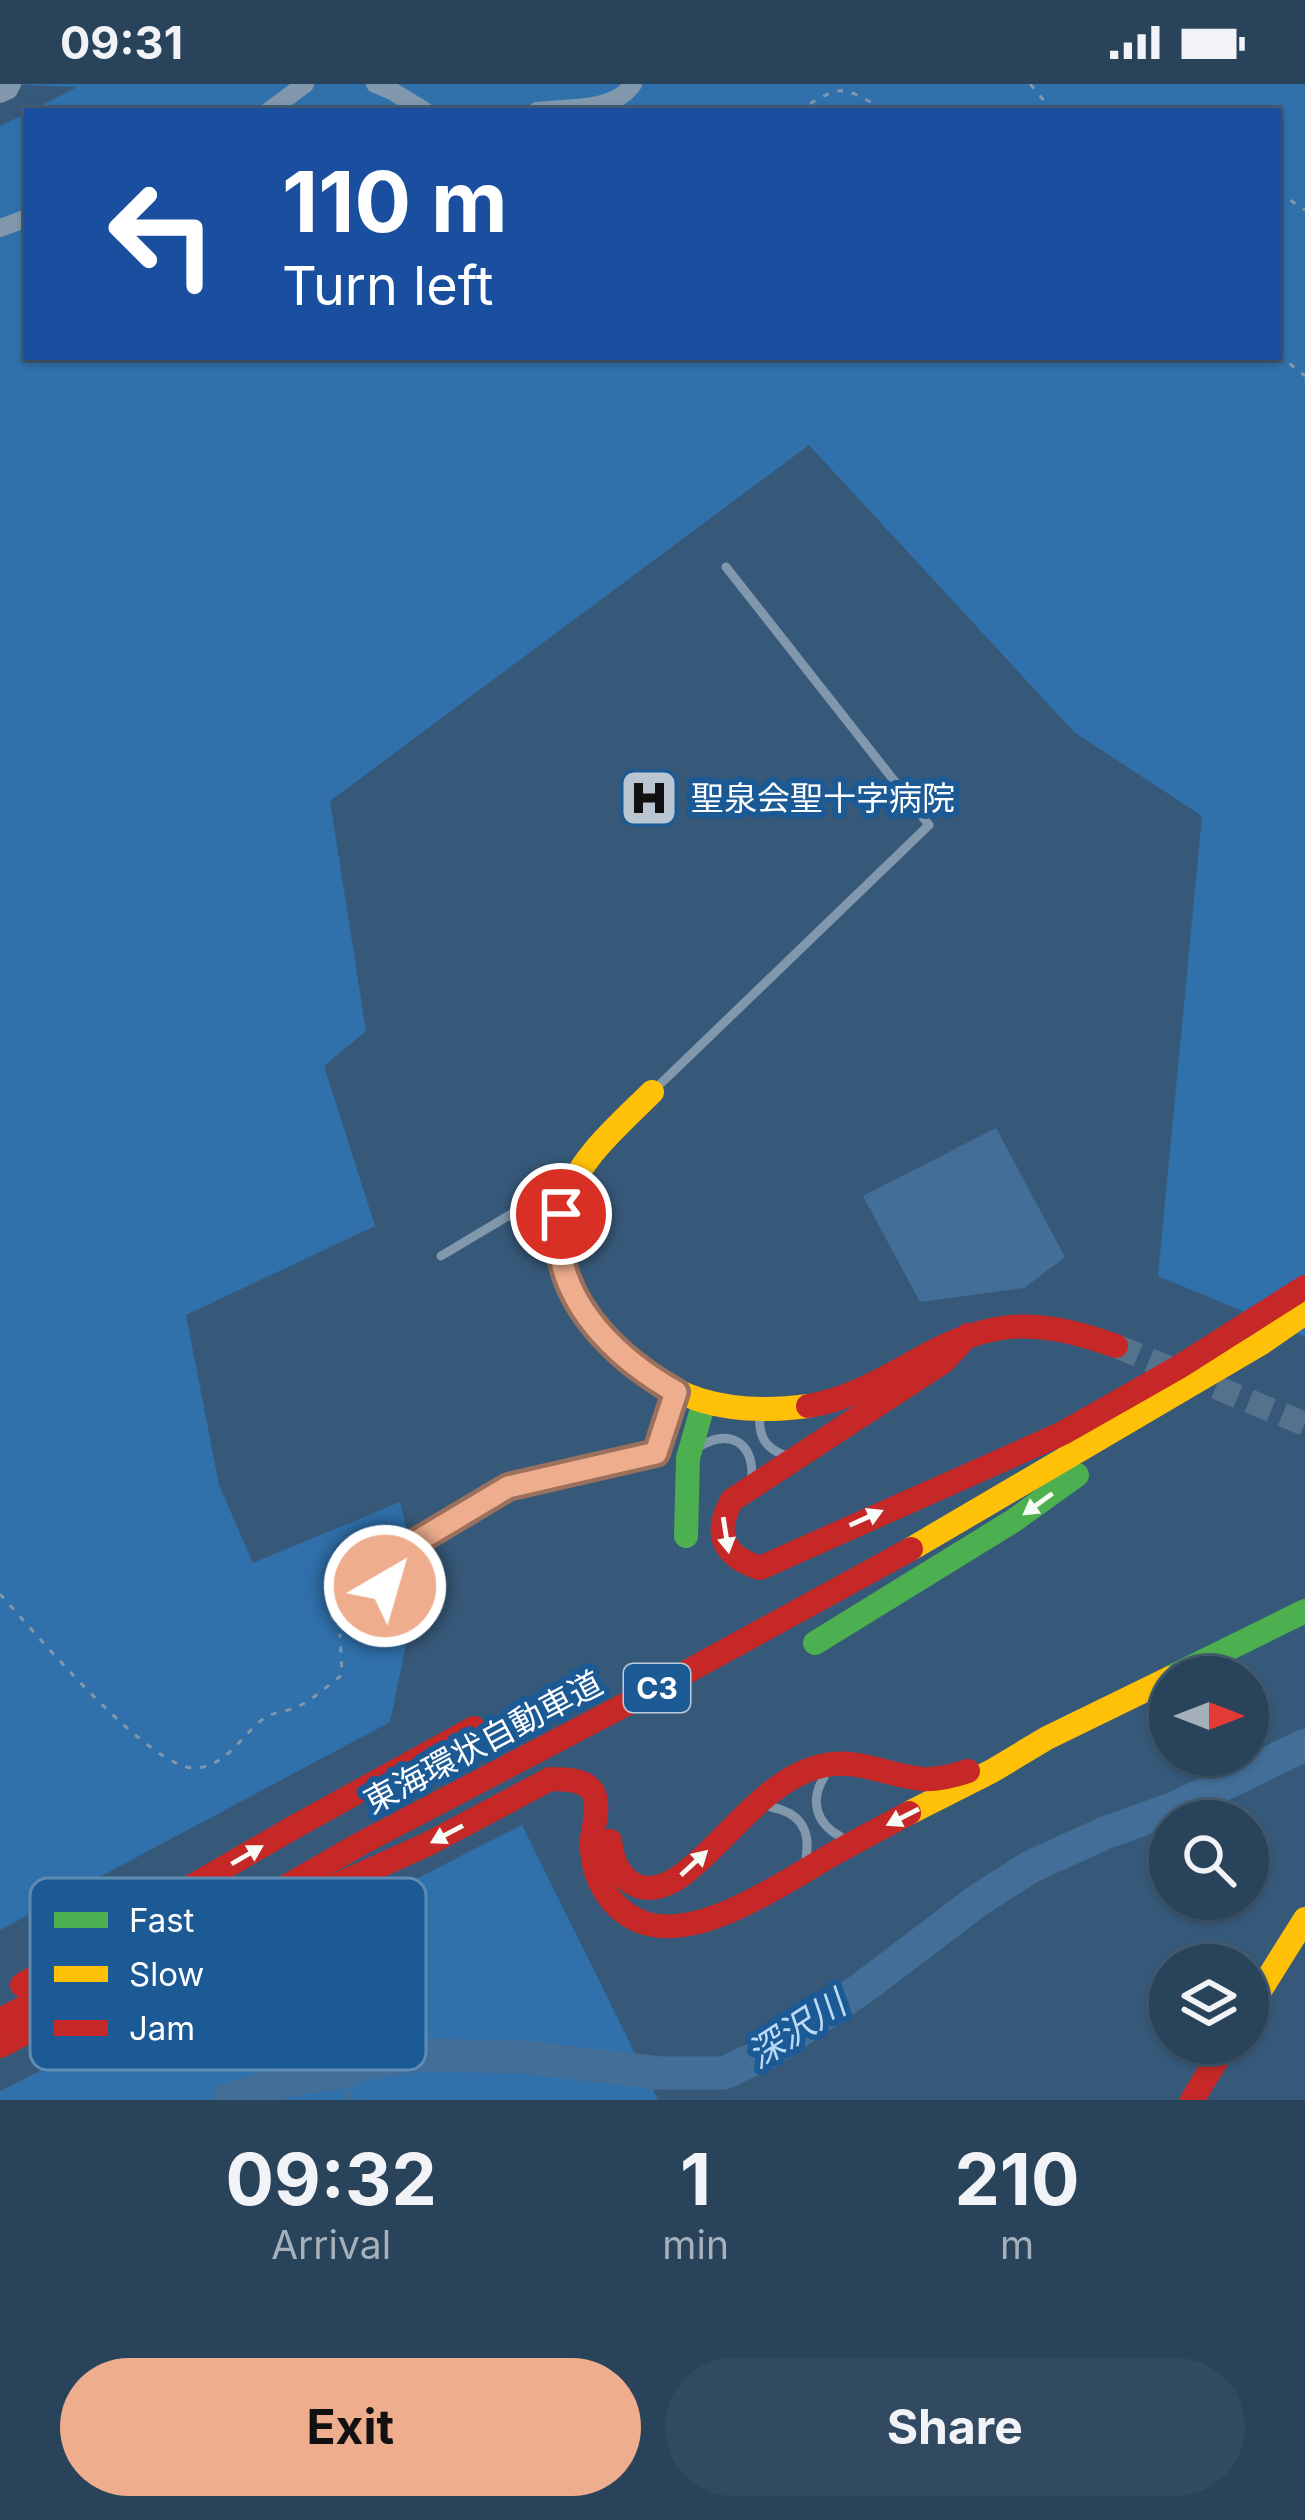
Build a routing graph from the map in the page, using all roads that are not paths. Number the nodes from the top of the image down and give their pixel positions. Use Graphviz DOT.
graph roads {
  1 [pos="12,84"];
  2 [pos="305,84"];
  3 [pos="375,84"];
  4 [pos="0,94"];
  5 [pos="632,97"];
  6 [pos="273,108"];
  7 [pos="419,108"];
  8 [pos="565,108"];
  9 [pos="726,567"];
  10 [pos="652,1092"];
  11 [pos="561,1214"];
  12 [pos="441,1256"];
  13 [pos="1305,1291"];
  14 [pos="1305,1314"];
  15 [pos="968,1335"];
  16 [pos="1116,1346"];
  17 [pos="676,1392"];
  18 [pos="704,1402"];
  19 [pos="760,1411"];
  20 [pos="795,1457"];
  21 [pos="688,1458"];
  22 [pos="751,1487"];
  23 [pos="686,1536"];
  24 [pos="1305,1612"];
  25 [pos="339,1614"];
  26 [pos="815,1643"];
  27 [pos="1214,1656"];
  28 [pos="1149,1688"];
  29 [pos="474,1728"];
  30 [pos="1042,1741"];
  31 [pos="843,1764"];
  32 [pos="620,1807"];
  33 [pos="754,1810"];
  34 [pos="859,1840"];
  35 [pos="797,1874"];
  36 [pos="207,1878"];
  37 [pos="267,1878"];
  38 [pos="301,1878"];
  39 [pos="353,1878"];
  40 [pos="1305,1919"];
  41 [pos="1269,1976"];
  42 [pos="30,1981"];
  43 [pos="0,1998"];
  44 [pos="30,2004"];
  45 [pos="0,2020"];
  46 [pos="30,2030"];
  47 [pos="0,2046"];
  48 [pos="1214,2064"];
  49 [pos="1192,2100"];
  1 -- 4 [label="street"];
  2 -- 6 [label="street"];
  3 -- 7 [label="street"];
  5 -- 8 [label="street"];
  9 -- 10 [label="lane"];
  10 -- 11 [label="main road"];
  11 -- 12 [label="lane"];
  11 -- 17 [label="main road"];
  22 -- 13 [label="main road, one-way"];
  13 -- 37 [label="main road, 東海環状自動車道 / C3"];
  14 -- 26 [label="main road, one-way"];
  14 -- 38 [label="main road, 東海環状自動車道 / C3"];
  15 -- 16 [label="main road"];
  15 -- 19 [label="main road"];
  15 -- 20 [label="main road"];
  17 -- 18 [label="main road"];
  17 -- 25 [label="street"];
  18 -- 19 [label="main road"];
  18 -- 21 [label="main road"];
  19 -- 20 [label="lane"];
  20 -- 22 [label="main road"];
  21 -- 22 [label="lane"];
  21 -- 23 [label="main road"];
  24 -- 27 [label="main road"];
  28 -- 30 [label="main road"];
  36 -- 29 [label="main road, one-way"];
  30 -- 31 [label="main road"];
  30 -- 34 [label="main road, one-way"];
  31 -- 33 [label="main road"];
  31 -- 34 [label="lane"];
  32 -- 33 [label="main road, one-way"];
  33 -- 35 [label="lane"];
  34 -- 35 [label="main road"];
  35 -- 39 [label="main road, one-way"];
  40 -- 41 [label="main road"];
  43 -- 42 [label="main road, one-way"];
  44 -- 45 [label="main road, 東海環状自動車道 / C3"];
  46 -- 47 [label="main road, 東海環状自動車道 / C3"];
  48 -- 49 [label="main road"];
}
